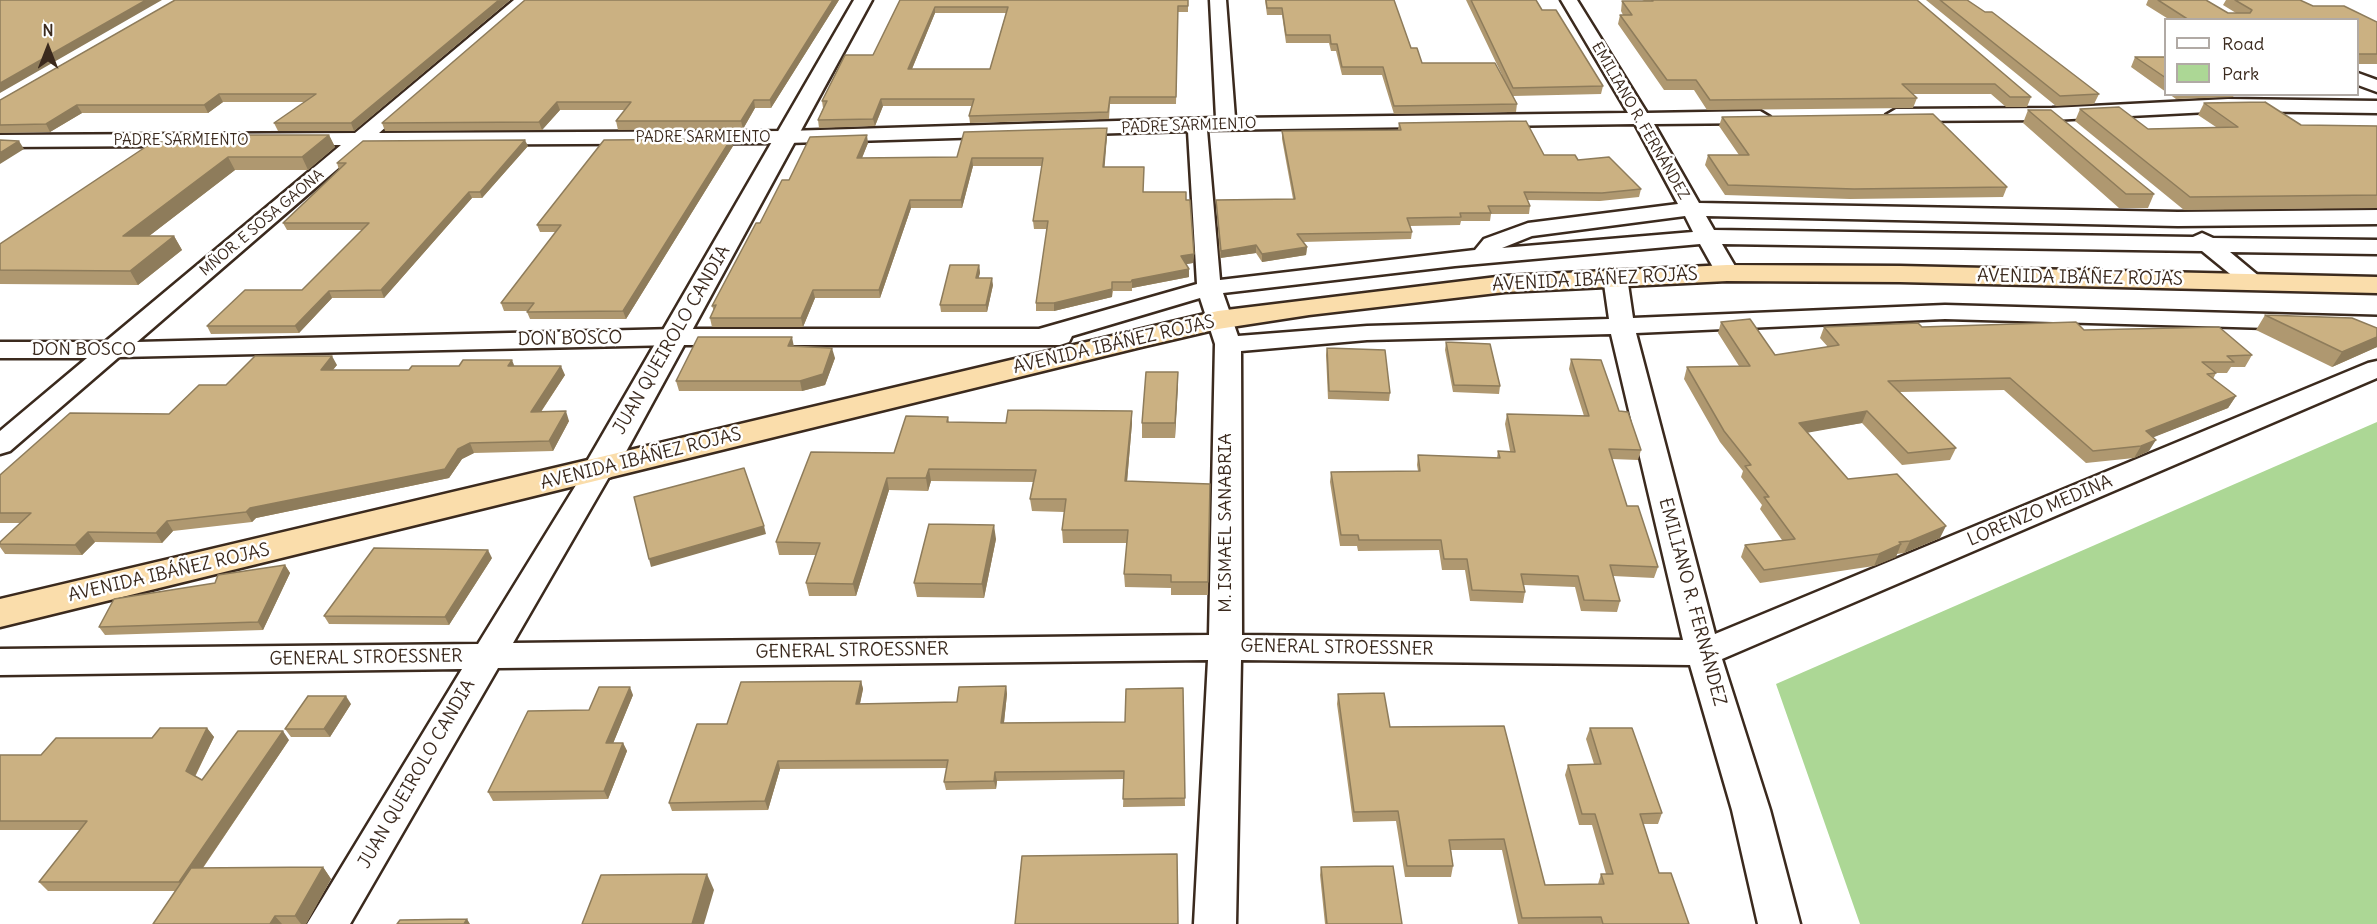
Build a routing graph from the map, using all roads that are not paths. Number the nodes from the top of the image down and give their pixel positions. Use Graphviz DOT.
graph roads {
  1 [pos="524,0"];
  2 [pos="863,0"];
  3 [pos="1218,0"];
  4 [pos="1569,0"];
  5 [pos="2359,78"];
  6 [pos="2377,87"];
  7 [pos="2024,91"];
  8 [pos="2377,107"];
  9 [pos="2052,114"];
  10 [pos="1876,116"];
  11 [pos="1782,117"];
  12 [pos="1641,118"];
  13 [pos="1212,125"];
  14 [pos="2070,129"];
  15 [pos="787,137"];
  16 [pos="0,141"];
  17 [pos="360,141"];
  18 [pos="2151,197"];
  19 [pos="1691,209"];
  20 [pos="2377,217"];
  21 [pos="2178,219"];
  22 [pos="1707,237"];
  23 [pos="2206,243"];
  24 [pos="2377,247"];
  25 [pos="1479,257"];
  26 [pos="1727,273"];
  27 [pos="1615,277"];
  28 [pos="2254,282"];
  29 [pos="2377,285"];
  30 [pos="1209,288"];
  31 [pos="2377,324"];
  32 [pos="1622,326"];
  33 [pos="1223,332"];
  34 [pos="675,337"];
  35 [pos="1040,337"];
  36 [pos="1141,338"];
  37 [pos="0,350"];
  38 [pos="111,350"];
  39 [pos="2377,369"];
  40 [pos="0,445"];
  41 [pos="599,470"];
  42 [pos="0,614"];
  43 [pos="1225,647"];
  44 [pos="1703,653"];
  45 [pos="486,656"];
  46 [pos="0,662"];
  47 [pos="328,924"];
  48 [pos="1215,924"];
  49 [pos="1779,924"];
  1 -- 17 [label="street, MÑOR. E SOSA GAONA"];
  2 -- 15 [label="street, JUAN QUEIROLO CANDIA"];
  3 -- 13 [label="street, M. ISMAEL SANABRIA"];
  4 -- 12 [label="street, EMILIANO R. FERNÁNDEZ"];
  5 -- 6 [label="street"];
  7 -- 9 [label="street"];
  8 -- 9 [label="street"];
  9 -- 10 [label="street"];
  9 -- 14 [label="street"];
  11 -- 12 [label="street, PADRE SARMIENTO"];
  12 -- 13 [label="street, PADRE SARMIENTO"];
  12 -- 19 [label="street, EMILIANO R. FERNÁNDEZ"];
  13 -- 15 [label="street, PADRE SARMIENTO"];
  13 -- 30 [label="street, M. ISMAEL SANABRIA"];
  15 -- 17 [label="street, PADRE SARMIENTO"];
  15 -- 34 [label="street, JUAN QUEIROLO CANDIA"];
  16 -- 17 [label="street, PADRE SARMIENTO"];
  17 -- 38 [label="street, MÑOR. E SOSA GAONA"];
  18 -- 21 [label="street"];
  19 -- 21 [label="street"];
  19 -- 22 [label="street, EMILIANO R. FERNÁNDEZ"];
  19 -- 25 [label="street"];
  20 -- 21 [label="street"];
  21 -- 23 [label="street"];
  22 -- 23 [label="street"];
  22 -- 25 [label="street"];
  22 -- 26 [label="street, EMILIANO R. FERNÁNDEZ"];
  23 -- 24 [label="street"];
  23 -- 28 [label="street"];
  25 -- 30 [label="street"];
  26 -- 27 [label="highway, AVENIDA IBÁÑEZ ROJAS"];
  26 -- 28 [label="highway, AVENIDA IBÁÑEZ ROJAS"];
  27 -- 32 [label="street, EMILIANO R. FERNÁNDEZ"];
  27 -- 33 [label="highway, AVENIDA IBÁÑEZ ROJAS"];
  28 -- 29 [label="highway, AVENIDA IBÁÑEZ ROJAS"];
  30 -- 33 [label="street, M. ISMAEL SANABRIA"];
  30 -- 35 [label="street"];
  31 -- 32 [label="street"];
  32 -- 33 [label="street"];
  32 -- 44 [label="street, EMILIANO R. FERNÁNDEZ"];
  33 -- 36 [label="highway, AVENIDA IBÁÑEZ ROJAS"];
  33 -- 43 [label="street, M. ISMAEL SANABRIA"];
  34 -- 35 [label="street, DON BOSCO"];
  34 -- 38 [label="street, DON BOSCO"];
  34 -- 41 [label="street, JUAN QUEIROLO CANDIA"];
  35 -- 36 [label="street, DON BOSCO"];
  36 -- 41 [label="highway, AVENIDA IBÁÑEZ ROJAS"];
  37 -- 38 [label="street, DON BOSCO"];
  38 -- 40 [label="street, MÑOR. E SOSA GAONA"];
  39 -- 44 [label="street, LORENZO MEDINA"];
  41 -- 42 [label="highway, AVENIDA IBÁÑEZ ROJAS"];
  41 -- 45 [label="street, JUAN QUEIROLO CANDIA"];
  43 -- 44 [label="street, GENERAL STROESSNER"];
  43 -- 45 [label="street, GENERAL STROESSNER"];
  43 -- 48 [label="street, M. ISMAEL SANABRIA"];
  44 -- 49 [label="street, EMILIANO R. FERNÁNDEZ"];
  45 -- 46 [label="street, GENERAL STROESSNER"];
  45 -- 47 [label="street, JUAN QUEIROLO CANDIA"];
}
